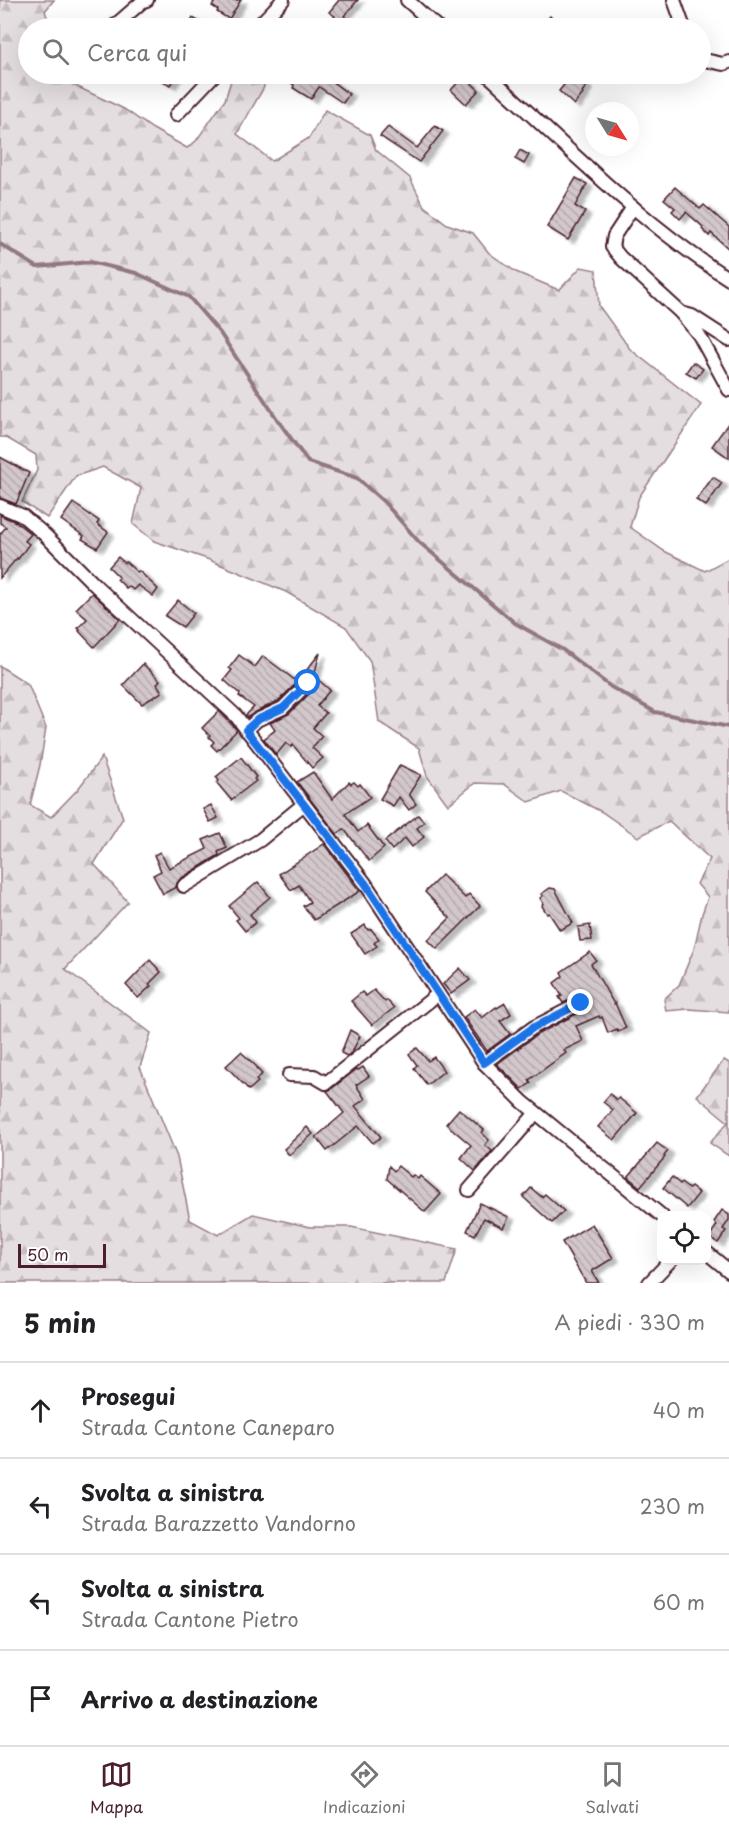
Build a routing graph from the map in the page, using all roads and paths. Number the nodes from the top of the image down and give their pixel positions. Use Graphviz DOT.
graph roads {
  1 [pos="147,0"];
  2 [pos="283,0"];
  3 [pos="407,0"];
  4 [pos="674,0"];
  5 [pos="123,18"];
  6 [pos="266,18"];
  7 [pos="427,18"];
  8 [pos="680,18"];
  9 [pos="711,61"];
  10 [pos="729,62"];
  11 [pos="205,84"];
  12 [pos="498,84"];
  13 [pos="176,115"];
  14 [pos="633,207"];
  15 [pos="729,279"];
  16 [pos="680,312"];
  17 [pos="729,340"];
  18 [pos="729,390"];
  19 [pos="0,506"];
  20 [pos="308,683"];
  21 [pos="246,730"];
  22 [pos="304,804"];
  23 [pos="184,886"];
  24 [pos="438,994"];
  25 [pos="581,1003"];
  26 [pos="484,1063"];
  27 [pos="289,1075"];
  28 [pos="536,1113"];
  29 [pos="469,1190"];
  30 [pos="657,1211"];
  31 [pos="711,1256"];
  32 [pos="666,1265"];
  33 [pos="729,1270"];
  34 [pos="649,1283"];
  1 -- 5 [label="street"];
  2 -- 6 [label="street"];
  3 -- 7 [label="street"];
  4 -- 8 [label="street"];
  9 -- 10 [label="street"];
  11 -- 13 [label="street"];
  12 -- 14 [label="street"];
  14 -- 15 [label="street"];
  14 -- 16 [label="street"];
  16 -- 17 [label="street"];
  16 -- 18 [label="street"];
  19 -- 21 [label="street"];
  20 -- 21 [label="street"];
  21 -- 22 [label="street"];
  22 -- 23 [label="street"];
  22 -- 24 [label="street"];
  24 -- 26 [label="street"];
  24 -- 27 [label="street"];
  25 -- 26 [label="street"];
  26 -- 28 [label="street"];
  28 -- 29 [label="street"];
  28 -- 30 [label="street"];
  31 -- 33 [label="street"];
  32 -- 34 [label="street"];
}
